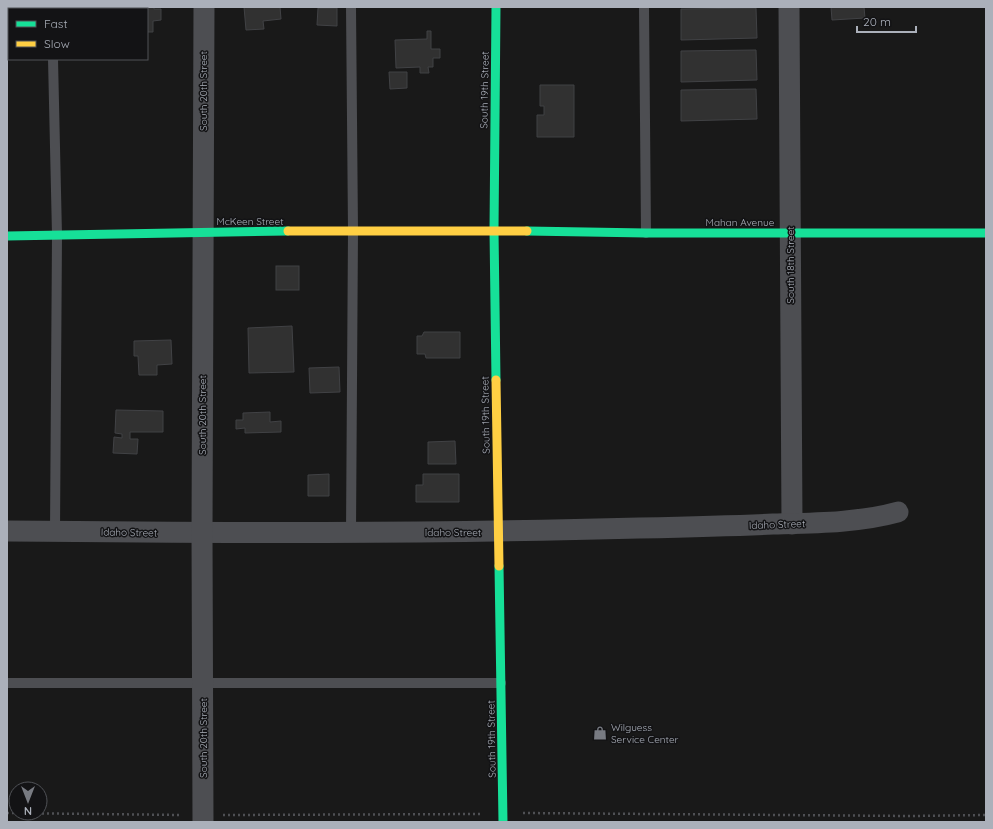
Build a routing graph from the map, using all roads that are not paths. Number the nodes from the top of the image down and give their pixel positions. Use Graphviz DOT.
graph roads {
  1 [pos="204,7"];
  2 [pos="351,7"];
  3 [pos="496,7"];
  4 [pos="644,7"];
  5 [pos="789,7"];
  6 [pos="53,60"];
  7 [pos="494,230"];
  8 [pos="353,231"];
  9 [pos="203,232"];
  10 [pos="790,232"];
  11 [pos="646,233"];
  12 [pos="986,233"];
  13 [pos="57,235"];
  14 [pos="7,236"];
  15 [pos="898,512"];
  16 [pos="792,524"];
  17 [pos="7,531"];
  18 [pos="55,531"];
  19 [pos="352,532"];
  20 [pos="498,532"];
  21 [pos="202,533"];
  22 [pos="7,683"];
  23 [pos="202,683"];
  24 [pos="501,683"];
  25 [pos="203,818"];
  26 [pos="503,822"];
  1 -- 9 [label="street, South 20th Street"];
  2 -- 8 [label="lane"];
  3 -- 7 [label="street, South 19th Street"];
  4 -- 11 [label="lane"];
  5 -- 10 [label="street, South 18th Street"];
  6 -- 13 [label="lane"];
  7 -- 8 [label="street, McKeen Street"];
  7 -- 11 [label="street, Mahan Avenue"];
  7 -- 20 [label="street, South 19th Street"];
  8 -- 9 [label="street, McKeen Street"];
  8 -- 19 [label="lane"];
  9 -- 13 [label="street, McKeen Street"];
  9 -- 21 [label="street, South 20th Street"];
  10 -- 11 [label="street, Mahan Avenue"];
  10 -- 12 [label="street, Mahan Avenue"];
  10 -- 16 [label="street, South 18th Street"];
  13 -- 14 [label="street, McKeen Street"];
  13 -- 18 [label="lane"];
  15 -- 16 [label="street, Idaho Street"];
  16 -- 20 [label="street, Idaho Street"];
  17 -- 18 [label="street, Idaho Street"];
  18 -- 21 [label="street, Idaho Street"];
  19 -- 20 [label="street, Idaho Street"];
  19 -- 21 [label="street, Idaho Street"];
  20 -- 24 [label="street, South 19th Street"];
  21 -- 23 [label="street, South 20th Street"];
  22 -- 23 [label="lane"];
  23 -- 24 [label="lane"];
  23 -- 25 [label="street, South 20th Street"];
  24 -- 26 [label="street, South 19th Street"];
}
